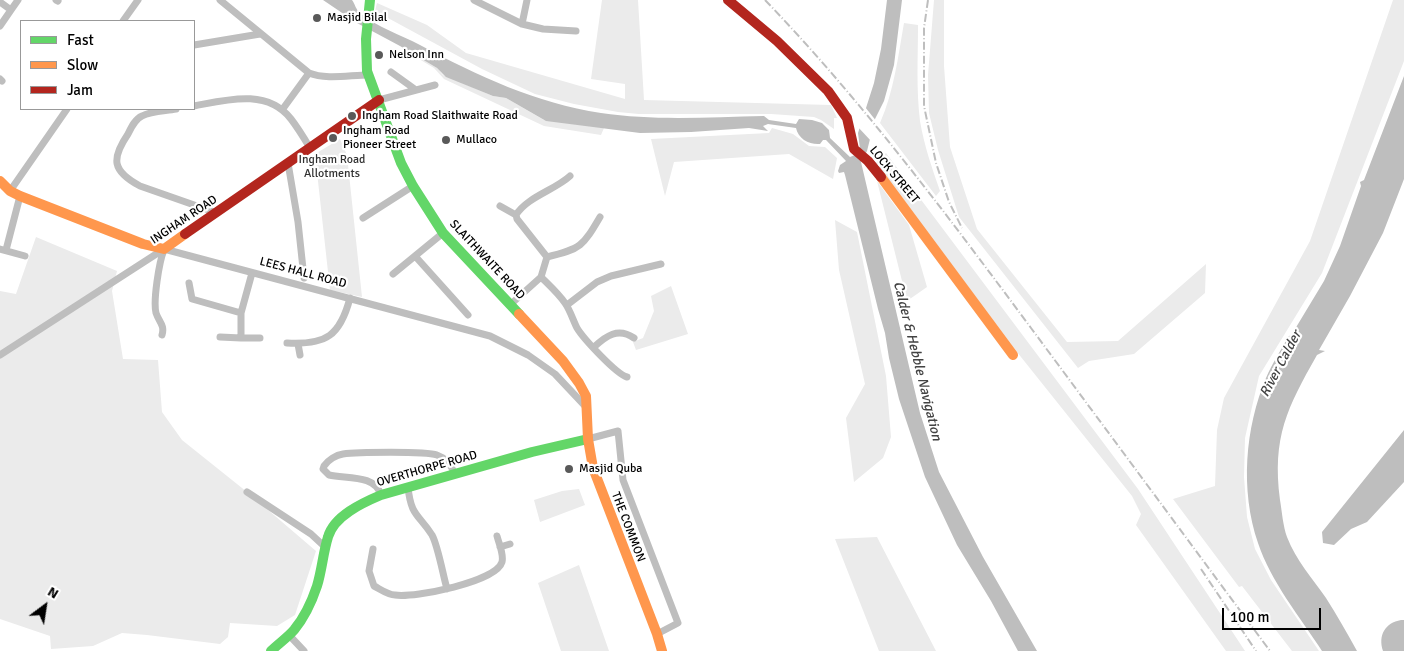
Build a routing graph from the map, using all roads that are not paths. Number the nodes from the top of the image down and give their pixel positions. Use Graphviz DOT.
graph roads {
  1 [pos="18,0"];
  2 [pos="138,0"];
  3 [pos="220,0"];
  4 [pos="474,0"];
  5 [pos="527,0"];
  6 [pos="728,0"];
  7 [pos="0,2"];
  8 [pos="370,2"];
  9 [pos="11,10"];
  10 [pos="124,20"];
  11 [pos="522,24"];
  12 [pos="0,26"];
  13 [pos="576,31"];
  14 [pos="260,34"];
  15 [pos="195,45"];
  16 [pos="391,72"];
  17 [pos="308,73"];
  18 [pos="369,75"];
  19 [pos="435,85"];
  20 [pos="416,90"];
  21 [pos="379,100"];
  22 [pos="195,103"];
  23 [pos="66,110"];
  24 [pos="170,110"];
  25 [pos="282,110"];
  26 [pos="310,148"];
  27 [pos="288,163"];
  28 [pos="570,176"];
  29 [pos="0,181"];
  30 [pos="413,186"];
  31 [pos="10,191"];
  32 [pos="20,196"];
  33 [pos="500,206"];
  34 [pos="217,213"];
  35 [pos="516,215"];
  36 [pos="600,217"];
  37 [pos="363,218"];
  38 [pos="443,234"];
  39 [pos="3,250"];
  40 [pos="164,250"];
  41 [pos="25,256"];
  42 [pos="415,256"];
  43 [pos="548,257"];
  44 [pos="661,264"];
  45 [pos="252,273"];
  46 [pos="393,274"];
  47 [pos="541,277"];
  48 [pos="304,278"];
  49 [pos="189,283"];
  50 [pos="350,298"];
  51 [pos="511,304"];
  52 [pos="567,305"];
  53 [pos="241,312"];
  54 [pos="468,315"];
  55 [pos="162,335"];
  56 [pos="220,337"];
  57 [pos="241,338"];
  58 [pos="260,338"];
  59 [pos="634,338"];
  60 [pos="287,343"];
  61 [pos="298,344"];
  62 [pos="594,347"];
  63 [pos="0,355"];
  64 [pos="300,355"];
  65 [pos="1014,355"];
  66 [pos="627,377"];
  67 [pos="587,408"];
  68 [pos="588,439"];
  69 [pos="456,474"];
  70 [pos="408,487"];
  71 [pos="247,492"];
  72 [pos="382,494"];
  73 [pos="496,536"];
  74 [pos="510,544"];
  75 [pos="500,547"];
  76 [pos="325,548"];
  77 [pos="373,549"];
  78 [pos="447,588"];
  79 [pos="289,634"];
  80 [pos="657,634"];
  81 [pos="271,651"];
  82 [pos="304,651"];
  83 [pos="662,651"];
  1 -- 9 [label="street"];
  2 -- 10 [label="street"];
  3 -- 14 [label="street"];
  4 -- 11 [label="street"];
  5 -- 11 [label="street"];
  6 -- 65 [label="street, LOCK STREET"];
  7 -- 9 [label="street"];
  8 -- 18 [label="street, SLAITHWAITE ROAD"];
  9 -- 12 [label="street"];
  11 -- 13 [label="street"];
  14 -- 15 [label="street"];
  14 -- 17 [label="street"];
  16 -- 20 [label="street"];
  17 -- 18 [label="street"];
  17 -- 25 [label="street"];
  18 -- 21 [label="street, SLAITHWAITE ROAD"];
  19 -- 20 [label="street"];
  20 -- 21 [label="street"];
  21 -- 26 [label="street, INGHAM ROAD"];
  21 -- 30 [label="street, SLAITHWAITE ROAD"];
  22 -- 25 [label="street"];
  23 -- 31 [label="street"];
  24 -- 34 [label="street"];
  25 -- 26 [label="street"];
  26 -- 27 [label="street, INGHAM ROAD"];
  27 -- 34 [label="street, INGHAM ROAD"];
  27 -- 48 [label="street"];
  28 -- 35 [label="street"];
  29 -- 31 [label="street, LEES HALL ROAD"];
  30 -- 37 [label="street"];
  30 -- 38 [label="street, SLAITHWAITE ROAD"];
  31 -- 32 [label="street, LEES HALL ROAD"];
  32 -- 39 [label="street"];
  32 -- 40 [label="street, LEES HALL ROAD"];
  33 -- 35 [label="street"];
  34 -- 40 [label="street, INGHAM ROAD"];
  35 -- 43 [label="street"];
  36 -- 43 [label="street"];
  38 -- 42 [label="street"];
  38 -- 51 [label="street, SLAITHWAITE ROAD"];
  39 -- 41 [label="street"];
  40 -- 45 [label="street, LEES HALL ROAD"];
  40 -- 55 [label="street"];
  40 -- 63 [label="street, INGHAM ROAD"];
  42 -- 46 [label="street"];
  42 -- 54 [label="street"];
  43 -- 47 [label="street"];
  44 -- 52 [label="street"];
  45 -- 50 [label="street, LEES HALL ROAD"];
  45 -- 53 [label="street"];
  47 -- 51 [label="street"];
  47 -- 52 [label="street"];
  49 -- 53 [label="street"];
  50 -- 61 [label="street"];
  50 -- 67 [label="street, LEES HALL ROAD"];
  51 -- 67 [label="street, SLAITHWAITE ROAD"];
  52 -- 62 [label="street"];
  53 -- 57 [label="street"];
  56 -- 57 [label="street"];
  57 -- 58 [label="street"];
  59 -- 62 [label="street"];
  60 -- 61 [label="street"];
  61 -- 64 [label="street"];
  62 -- 66 [label="street"];
  67 -- 68 [label="street, THE COMMON"];
  68 -- 69 [label="street, OVERTHORPE ROAD"];
  68 -- 80 [label="street, THE COMMON"];
  68 -- 80 [label="street"];
  69 -- 70 [label="street, OVERTHORPE ROAD"];
  69 -- 72 [label="street"];
  70 -- 72 [label="street, OVERTHORPE ROAD"];
  70 -- 78 [label="street"];
  71 -- 76 [label="street"];
  72 -- 76 [label="street, OVERTHORPE ROAD"];
  73 -- 75 [label="street"];
  74 -- 75 [label="street"];
  75 -- 78 [label="street"];
  76 -- 79 [label="street, OVERTHORPE ROAD"];
  77 -- 78 [label="street"];
  79 -- 81 [label="street, OVERTHORPE ROAD"];
  79 -- 82 [label="street"];
  80 -- 83 [label="street, THE COMMON"];
}
